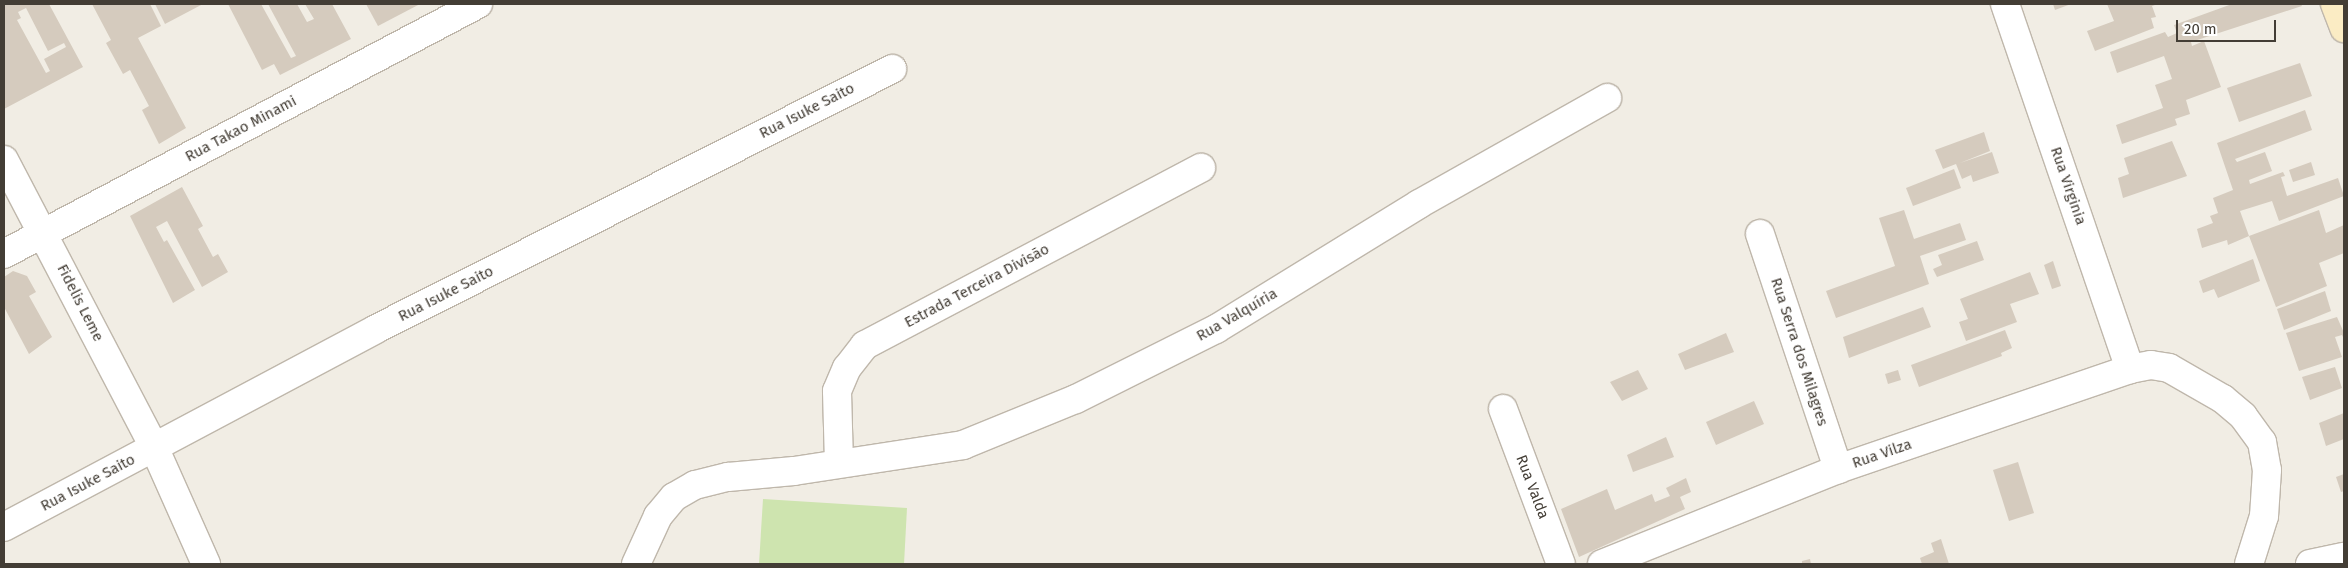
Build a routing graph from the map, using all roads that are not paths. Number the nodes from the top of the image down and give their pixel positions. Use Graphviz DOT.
graph roads {
  1 [pos="478,4"];
  2 [pos="2005,4"];
  3 [pos="2335,4"];
  4 [pos="2344,28"];
  5 [pos="892,68"];
  6 [pos="1607,98"];
  7 [pos="4,160"];
  8 [pos="1201,168"];
  9 [pos="45,233"];
  10 [pos="1760,234"];
  11 [pos="4,254"];
  12 [pos="2130,369"];
  13 [pos="1503,409"];
  14 [pos="154,447"];
  15 [pos="840,463"];
  16 [pos="1838,469"];
  17 [pos="4,528"];
  18 [pos="2344,557"];
  19 [pos="206,564"];
  20 [pos="636,564"];
  21 [pos="1561,564"];
  22 [pos="1602,564"];
  23 [pos="2250,564"];
  24 [pos="2310,564"];
  1 -- 9 [label="street, Rua Takao Minami"];
  2 -- 12 [label="street, Rua Virginia"];
  3 -- 4 [label="street"];
  5 -- 14 [label="street, Rua Isuke Saito"];
  6 -- 15 [label="street, Rua Valquíria"];
  7 -- 9 [label="street, Fidelis Leme"];
  8 -- 15 [label="street, Estrada Terceira Divisão"];
  9 -- 11 [label="street, Rua Takao Minami"];
  9 -- 14 [label="street, Fidelis Leme"];
  10 -- 16 [label="street, Rua Serra dos Milagres"];
  12 -- 16 [label="street, Rua Vilza"];
  12 -- 23 [label="street, Rua Vilza"];
  13 -- 21 [label="street, Rua Valda"];
  14 -- 17 [label="street, Rua Isuke Saito"];
  14 -- 19 [label="street, Fidelis Leme"];
  15 -- 20 [label="street, Rua Valquíria"];
  16 -- 22 [label="street, Rua Vilza"];
  18 -- 24 [label="street"];
}
